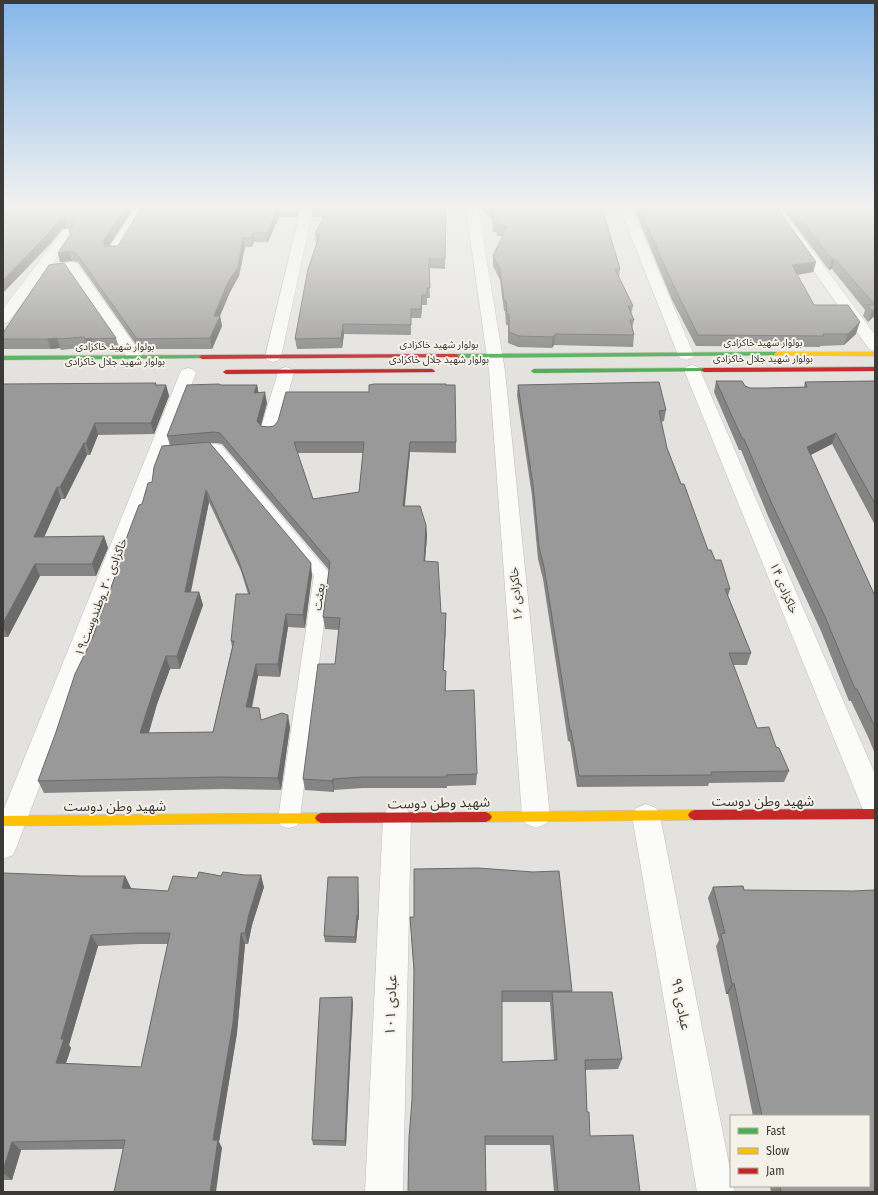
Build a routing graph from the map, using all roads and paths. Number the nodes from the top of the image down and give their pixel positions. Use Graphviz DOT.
graph roads {
  1 [pos="45,264"];
  2 [pos="294,264"];
  3 [pos="480,264"];
  4 [pos="649,264"];
  5 [pos="815,264"];
  6 [pos="40,270"];
  7 [pos="3,320"];
  8 [pos="875,346"];
  9 [pos="875,354"];
  10 [pos="272,357"];
  11 [pos="3,358"];
  12 [pos="136,358"];
  13 [pos="689,363"];
  14 [pos="496,367"];
  15 [pos="875,370"];
  16 [pos="442,371"];
  17 [pos="528,371"];
  18 [pos="220,372"];
  19 [pos="286,372"];
  20 [pos="188,373"];
  21 [pos="269,431"];
  22 [pos="156,453"];
  23 [pos="875,805"];
  24 [pos="875,814"];
  25 [pos="536,816"];
  26 [pos="646,816"];
  27 [pos="397,818"];
  28 [pos="288,819"];
  29 [pos="8,821"];
  30 [pos="3,846"];
  31 [pos="384,1192"];
  32 [pos="716,1192"];
  1 -- 6 [label="street"];
  2 -- 10 [label="street"];
  3 -- 14 [label="street, خاکزادی ۱۶"];
  4 -- 13 [label="street, خاکزادی ۱۴"];
  5 -- 8 [label="street"];
  6 -- 7 [label="street"];
  6 -- 12 [label="street"];
  9 -- 13 [label="street, بولوار شهید خاکزادی"];
  10 -- 12 [label="street, بولوار شهید خاکزادی"];
  10 -- 14 [label="street, بولوار شهید خاکزادی"];
  11 -- 12 [label="street, بولوار شهید خاکزادی"];
  13 -- 14 [label="street, بولوار شهید خاکزادی"];
  13 -- 15 [label="street, بولوار شهید جلال خاکزادی"];
  13 -- 17 [label="street, بولوار شهید جلال خاکزادی"];
  13 -- 23 [label="street, خاکزادی ۱۴"];
  14 -- 25 [label="street, خاکزادی ۱۶"];
  16 -- 19 [label="street, بولوار شهید جلال خاکزادی"];
  18 -- 19 [label="street, بولوار شهید جلال خاکزادی"];
  19 -- 21 [label="street"];
  20 -- 22 [label="street, خاکزادی ۲۰_وطندوست۱۹"];
  22 -- 28 [label="lane, بعثت"];
  22 -- 29 [label="street, خاکزادی ۲۰_وطندوست۱۹"];
  24 -- 26 [label="street, شهید وطن دوست"];
  25 -- 26 [label="street, شهید وطن دوست"];
  25 -- 27 [label="street, شهید وطن دوست"];
  26 -- 32 [label="street, عبادی ۹۹"];
  27 -- 28 [label="street, شهید وطن دوست"];
  27 -- 31 [label="street, عبادی ۱۰۱"];
  28 -- 29 [label="street, شهید وطن دوست"];
  29 -- 30 [label="street, خاکزادی ۲۰_وطندوست۱۹"];
}
